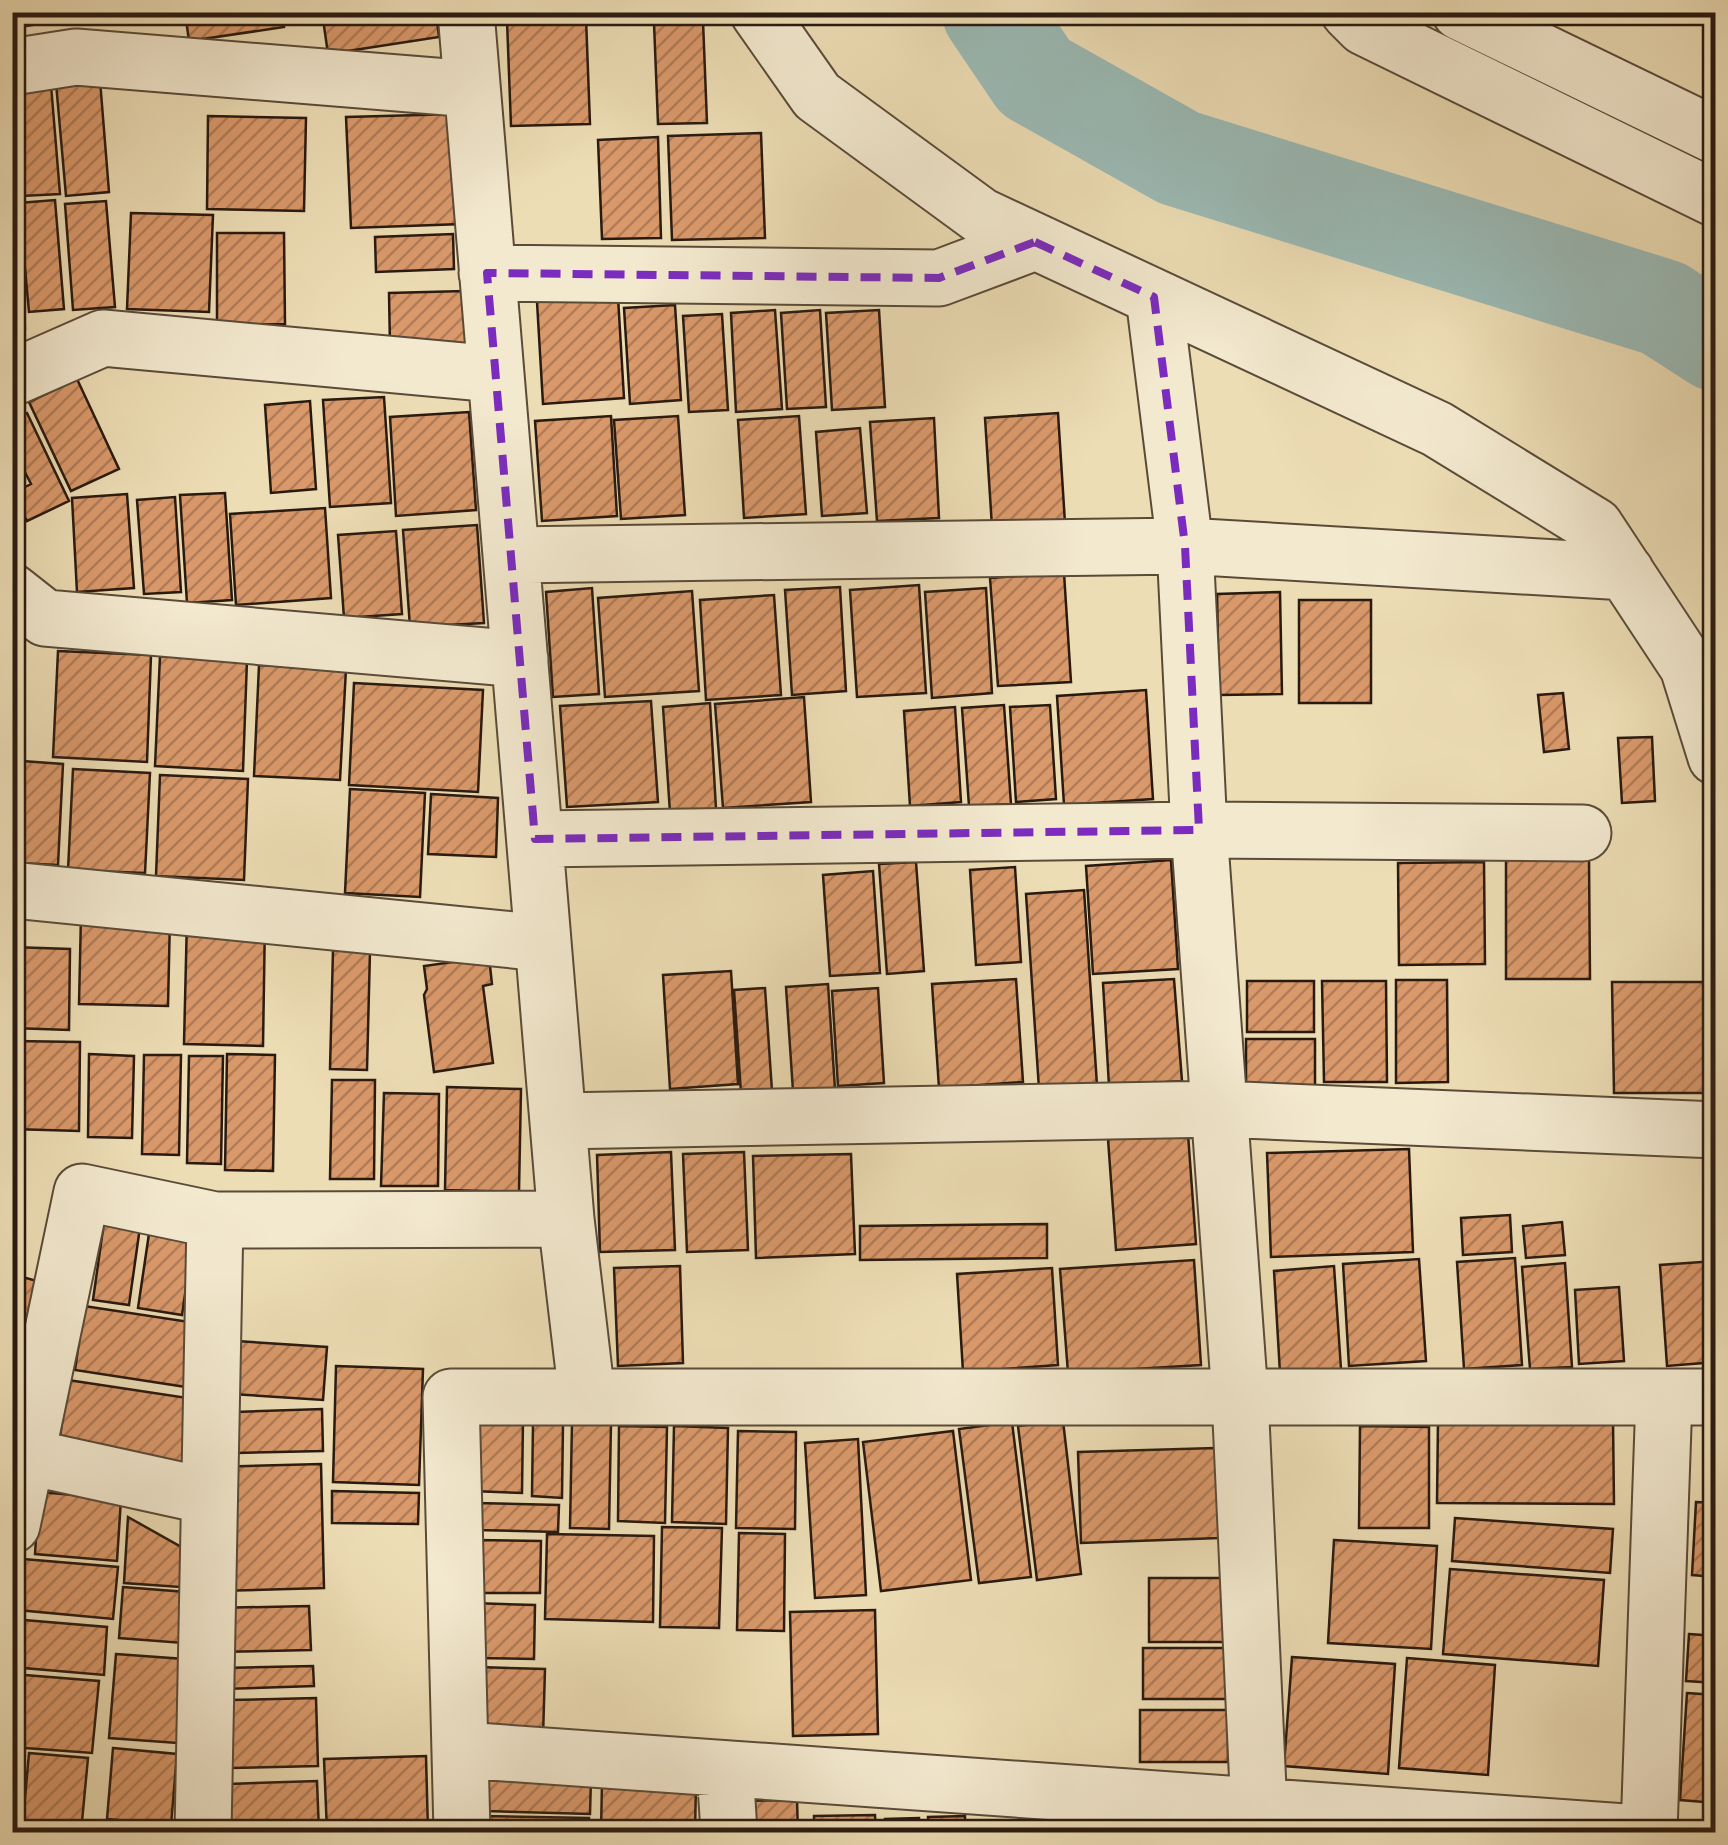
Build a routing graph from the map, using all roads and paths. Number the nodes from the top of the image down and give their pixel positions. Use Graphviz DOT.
graph roads {
  1 [pos="466,12"];
  2 [pos="758,12"];
  3 [pos="1460,12"];
  4 [pos="1351,13"];
  5 [pos="12,67"];
  6 [pos="472,89"];
  7 [pos="1716,136"];
  8 [pos="1716,199"];
  9 [pos="1035,242"];
  10 [pos="487,273"];
  11 [pos="1154,297"];
  12 [pos="496,374"];
  13 [pos="12,378"];
  14 [pos="1185,546"];
  15 [pos="511,555"];
  16 [pos="1626,572"];
  17 [pos="12,592"];
  18 [pos="520,659"];
  19 [pos="1716,757"];
  20 [pos="1200,830"];
  21 [pos="1583,833"];
  22 [pos="535,839"];
  23 [pos="12,890"];
  24 [pos="544,943"];
  25 [pos="1219,1109"];
  26 [pos="558,1122"];
  27 [pos="1716,1130"];
  28 [pos="215,1220"];
  29 [pos="566,1220"];
  30 [pos="587,1397"];
  31 [pos="1240,1397"];
  32 [pos="1690,1397"];
  33 [pos="29,1457"];
  34 [pos="207,1496"];
  35 [pos="12,1526"];
  36 [pos="462,1750"];
  37 [pos="726,1769"];
  38 [pos="1260,1820"];
  39 [pos="203,1832"];
  40 [pos="462,1832"];
  41 [pos="729,1832"];
  42 [pos="1625,1832"];
  43 [pos="1649,1832"];
  1 -- 6 [label="street"];
  2 -- 9 [label="street"];
  3 -- 7 [label="street"];
  4 -- 8 [label="street"];
  5 -- 6 [label="street"];
  6 -- 10 [label="street"];
  9 -- 10 [label="street"];
  9 -- 11 [label="street"];
  10 -- 12 [label="street"];
  11 -- 14 [label="street"];
  11 -- 16 [label="street"];
  12 -- 13 [label="street"];
  12 -- 15 [label="street"];
  14 -- 15 [label="street"];
  14 -- 16 [label="street"];
  14 -- 20 [label="street"];
  15 -- 18 [label="street"];
  16 -- 19 [label="street"];
  17 -- 18 [label="street"];
  18 -- 22 [label="street"];
  20 -- 21 [label="street"];
  20 -- 22 [label="street"];
  20 -- 25 [label="street"];
  22 -- 24 [label="street"];
  23 -- 24 [label="street"];
  24 -- 26 [label="street"];
  25 -- 26 [label="street"];
  25 -- 27 [label="street"];
  25 -- 31 [label="street"];
  26 -- 29 [label="street"];
  28 -- 29 [label="street"];
  28 -- 33 [label="street"];
  28 -- 34 [label="street"];
  29 -- 30 [label="street"];
  30 -- 31 [label="street"];
  30 -- 36 [label="street"];
  31 -- 32 [label="street"];
  31 -- 38 [label="street"];
  32 -- 43 [label="street"];
  33 -- 34 [label="street"];
  33 -- 35 [label="street"];
  34 -- 39 [label="street"];
  36 -- 37 [label="street"];
  36 -- 40 [label="street"];
  37 -- 38 [label="street"];
  37 -- 41 [label="street"];
  38 -- 42 [label="street"];
}
